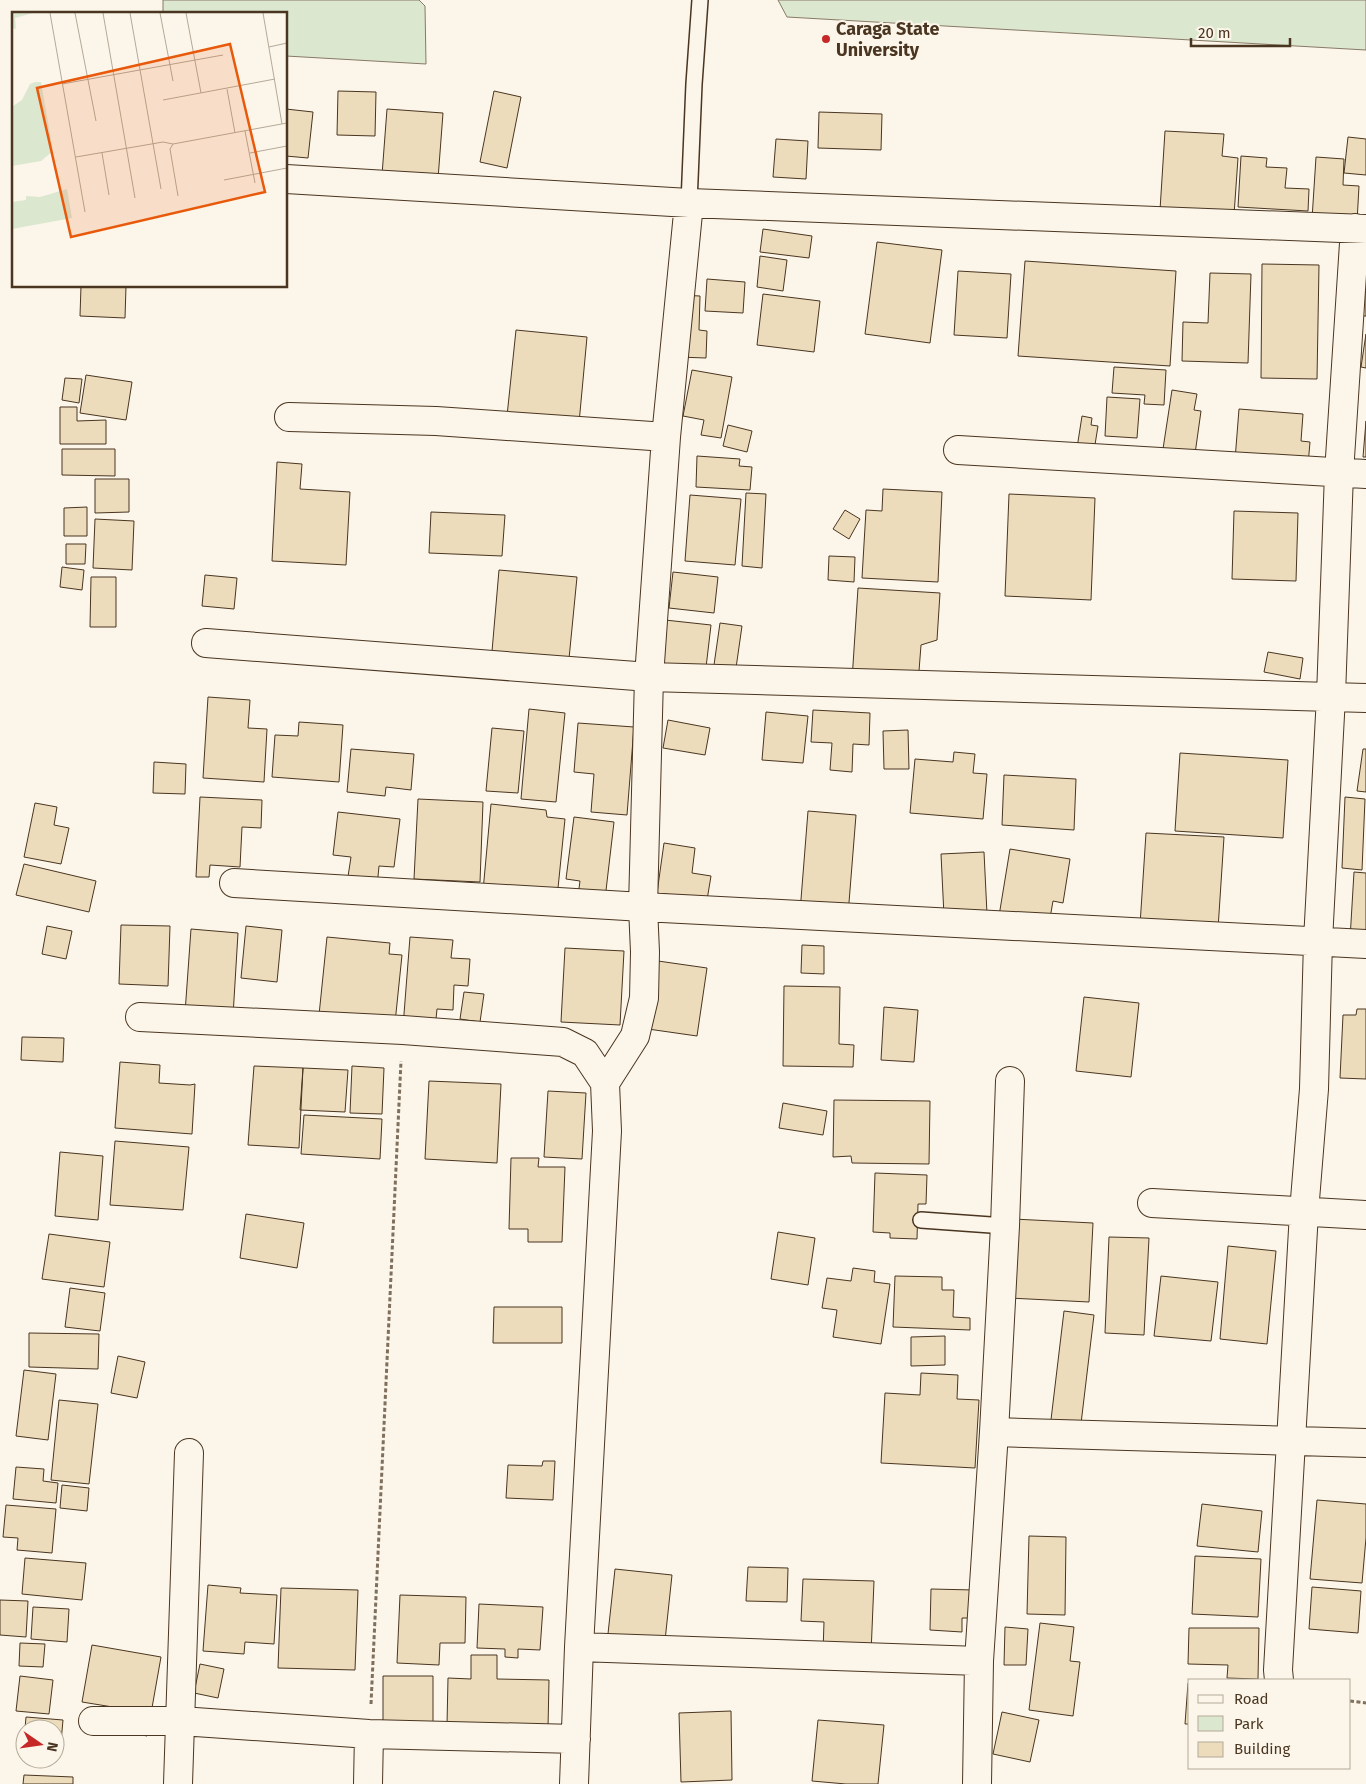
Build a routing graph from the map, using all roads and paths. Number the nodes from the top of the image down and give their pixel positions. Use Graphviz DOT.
graph roads {
  1 [pos="700,0"];
  2 [pos="288,179"];
  3 [pos="689,203"];
  4 [pos="1361,228"];
  5 [pos="289,417"];
  6 [pos="666,437"];
  7 [pos="958,450"];
  8 [pos="1339,473"];
  9 [pos="1366,474"];
  10 [pos="206,643"];
  11 [pos="649,677"];
  12 [pos="1330,696"];
  13 [pos="1366,698"];
  14 [pos="234,883"];
  15 [pos="642,907"];
  16 [pos="1318,941"];
  17 [pos="1366,944"];
  18 [pos="140,1017"];
  19 [pos="403,1030"];
  20 [pos="1010,1081"];
  21 [pos="605,1083"];
  22 [pos="1152,1202"];
  23 [pos="1304,1212"];
  24 [pos="1366,1215"];
  25 [pos="921,1220"];
  26 [pos="1005,1226"];
  27 [pos="994,1432"];
  28 [pos="1292,1440"];
  29 [pos="1366,1443"];
  30 [pos="189,1453"];
  31 [pos="579,1647"];
  32 [pos="979,1661"];
  33 [pos="1278,1679"];
  34 [pos="1351,1701"];
  35 [pos="1366,1703"];
  36 [pos="93,1721"];
  37 [pos="181,1721"];
  38 [pos="370,1734"];
  39 [pos="576,1738"];
  40 [pos="178,1784"];
  41 [pos="368,1784"];
  42 [pos="574,1784"];
  43 [pos="977,1784"];
  1 -- 3 [label="lane"];
  2 -- 3 [label="street"];
  3 -- 4 [label="street"];
  3 -- 6 [label="street"];
  4 -- 8 [label="street"];
  5 -- 6 [label="street"];
  6 -- 11 [label="street"];
  7 -- 8 [label="street"];
  8 -- 9 [label="street"];
  8 -- 12 [label="street"];
  10 -- 11 [label="street"];
  11 -- 12 [label="street"];
  11 -- 15 [label="street"];
  12 -- 13 [label="street"];
  12 -- 16 [label="street"];
  14 -- 15 [label="street"];
  15 -- 16 [label="street"];
  15 -- 21 [label="street"];
  16 -- 17 [label="street"];
  16 -- 23 [label="street"];
  18 -- 19 [label="street"];
  19 -- 21 [label="street"];
  19 -- 38 [label="path"];
  20 -- 26 [label="street"];
  21 -- 31 [label="street"];
  22 -- 23 [label="street"];
  23 -- 24 [label="street"];
  23 -- 28 [label="street"];
  25 -- 26 [label="lane"];
  26 -- 27 [label="street"];
  27 -- 28 [label="street"];
  27 -- 32 [label="street"];
  28 -- 29 [label="street"];
  28 -- 33 [label="street"];
  30 -- 37 [label="street"];
  31 -- 32 [label="street"];
  31 -- 39 [label="street"];
  32 -- 43 [label="street"];
  34 -- 35 [label="path"];
  36 -- 37 [label="street"];
  37 -- 38 [label="street"];
  37 -- 40 [label="street"];
  38 -- 39 [label="street"];
  38 -- 41 [label="street"];
  39 -- 42 [label="street"];
}
